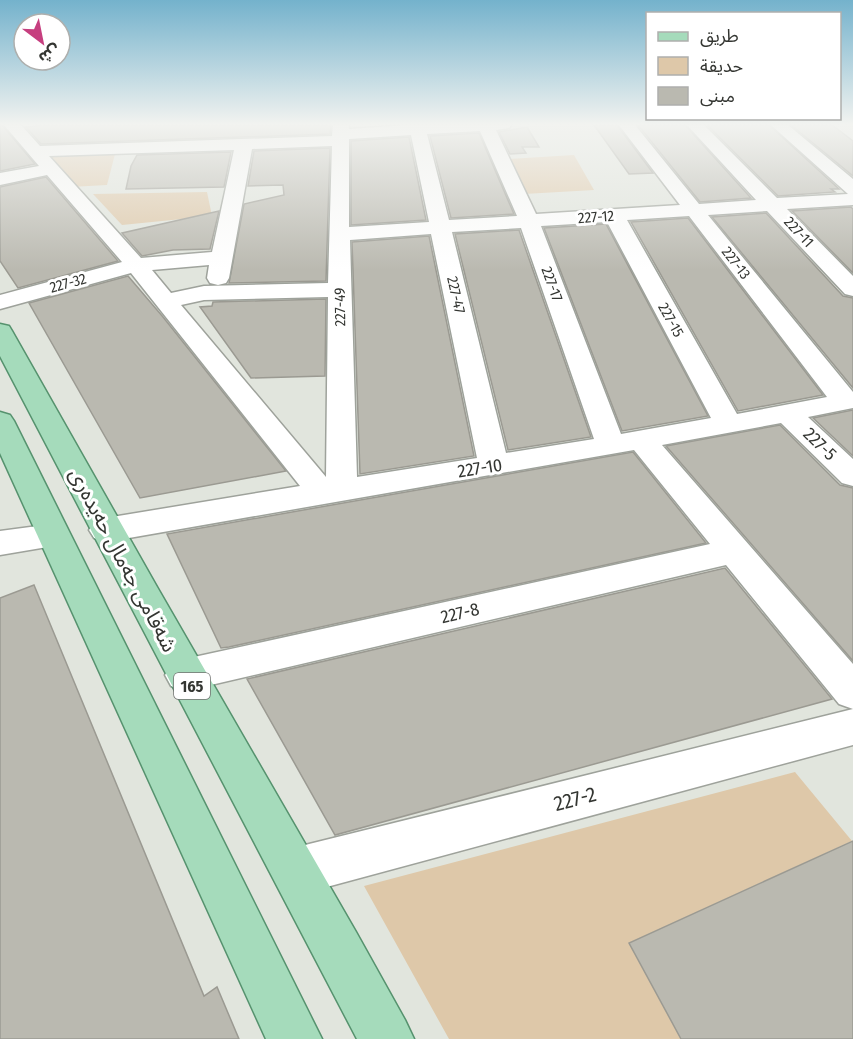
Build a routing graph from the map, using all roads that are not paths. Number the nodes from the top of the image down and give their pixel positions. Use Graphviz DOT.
graph roads {
  1 [pos="55,173"];
  2 [pos="238,173"];
  3 [pos="341,173"];
  4 [pos="429,173"];
  5 [pos="512,173"];
  6 [pos="665,173"];
  7 [pos="743,173"];
  8 [pos="835,173"];
  9 [pos="853,189"];
  10 [pos="853,199"];
  11 [pos="773,204"];
  12 [pos="607,209"];
  13 [pos="693,210"];
  14 [pos="525,212"];
  15 [pos="441,228"];
  16 [pos="339,234"];
  17 [pos="222,258"];
  18 [pos="136,265"];
  19 [pos="853,289"];
  20 [pos="340,290"];
  21 [pos="215,292"];
  22 [pos="165,301"];
  23 [pos="0,302"];
  24 [pos="3,343"];
  25 [pos="849,400"];
  26 [pos="787,413"];
  27 [pos="0,421"];
  28 [pos="729,424"];
  29 [pos="626,443"];
  30 [pos="494,466"];
  31 [pos="853,476"];
  32 [pos="331,490"];
  33 [pos="106,530"];
  34 [pos="53,536"];
  35 [pos="0,543"];
  36 [pos="735,551"];
  37 [pos="185,675"];
  38 [pos="853,692"];
  39 [pos="853,727"];
  40 [pos="297,871"];
  41 [pos="294,1039"];
  42 [pos="386,1039"];
  1 -- 18 [label="street"];
  2 -- 17 [label="street"];
  3 -- 16 [label="street, 227-49"];
  4 -- 15 [label="street, 227-47"];
  5 -- 14 [label="street, 227-17"];
  6 -- 13 [label="street, 227-13"];
  7 -- 11 [label="street, 227-11"];
  8 -- 9 [label="street"];
  10 -- 11 [label="street, 227-12"];
  11 -- 13 [label="street, 227-12"];
  11 -- 19 [label="street, 227-11"];
  12 -- 13 [label="street, 227-12"];
  12 -- 14 [label="street, 227-12"];
  12 -- 28 [label="street, 227-15"];
  13 -- 25 [label="street, 227-13"];
  14 -- 15 [label="street, 227-12"];
  14 -- 29 [label="street, 227-17"];
  15 -- 16 [label="street, 227-12"];
  15 -- 30 [label="street, 227-47"];
  16 -- 20 [label="street, 227-49"];
  17 -- 18 [label="street, 227-32"];
  17 -- 21 [label="street"];
  18 -- 22 [label="street"];
  18 -- 23 [label="street, 227-32"];
  20 -- 21 [label="street"];
  20 -- 32 [label="street, 227-49"];
  21 -- 22 [label="street"];
  22 -- 32 [label="street"];
  24 -- 33 [label="main road, شەقامی جەمال حەیدەری / 165"];
  25 -- 26 [label="street, 227-10"];
  26 -- 28 [label="street, 227-10"];
  26 -- 31 [label="street, 227-5"];
  27 -- 34 [label="main road"];
  28 -- 29 [label="street, 227-10"];
  29 -- 30 [label="street, 227-10"];
  29 -- 36 [label="street"];
  30 -- 32 [label="street, 227-10"];
  32 -- 33 [label="street, 227-10"];
  33 -- 37 [label="main road, شەقامی جەمال حەیدەری / 165"];
  34 -- 35 [label="street"];
  34 -- 41 [label="main road"];
  36 -- 37 [label="street, 227-8"];
  36 -- 38 [label="street"];
  37 -- 40 [label="main road, شەقامی جەمال حەیدەری / 165"];
  39 -- 40 [label="street, 227-2"];
  40 -- 42 [label="main road, شەقامی جەمال حەیدەری / 165"];
}
